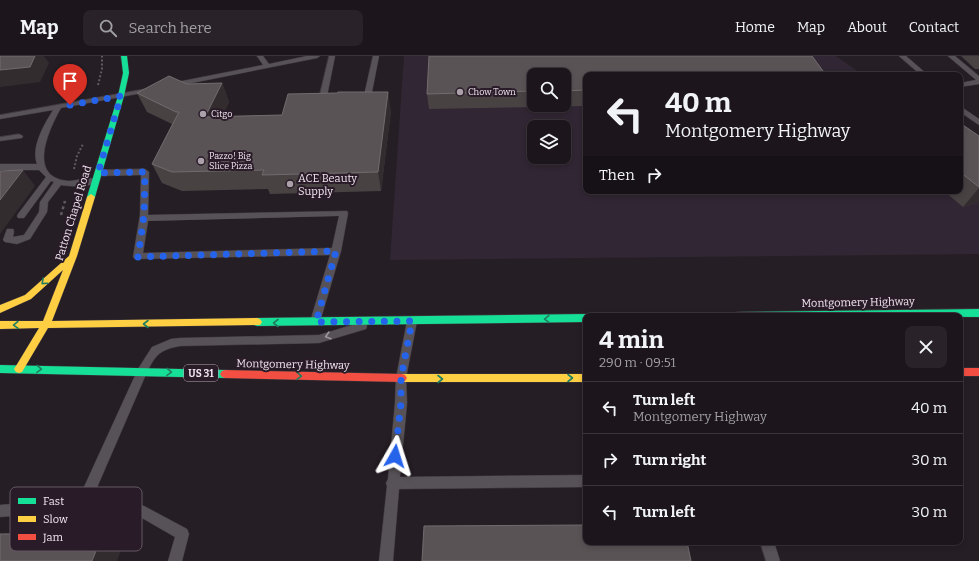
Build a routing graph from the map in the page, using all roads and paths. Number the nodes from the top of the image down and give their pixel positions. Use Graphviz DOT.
graph roads {
  1 [pos="102,56"];
  2 [pos="124,56"];
  3 [pos="260,56"];
  4 [pos="317,56"];
  5 [pos="332,56"];
  6 [pos="376,56"];
  7 [pos="902,56"];
  8 [pos="951,56"];
  9 [pos="267,65"];
  10 [pos="921,72"];
  11 [pos="979,81"];
  12 [pos="963,84"];
  13 [pos="97,90"];
  14 [pos="121,96"];
  15 [pos="352,97"];
  16 [pos="338,98"];
  17 [pos="58,107"];
  18 [pos="963,110"];
  19 [pos="0,117"];
  20 [pos="979,123"];
  21 [pos="19,136"];
  22 [pos="0,139"];
  23 [pos="0,167"];
  24 [pos="42,167"];
  25 [pos="50,177"];
  26 [pos="97,177"];
  27 [pos="59,182"];
  28 [pos="21,216"];
  29 [pos="144,218"];
  30 [pos="10,231"];
  31 [pos="336,251"];
  32 [pos="73,256"];
  33 [pos="0,309"];
  34 [pos="963,313"];
  35 [pos="979,313"];
  36 [pos="583,318"];
  37 [pos="379,321"];
  38 [pos="412,321"];
  39 [pos="316,322"];
  40 [pos="46,324"];
  41 [pos="0,325"];
  42 [pos="0,369"];
  43 [pos="19,369"];
  44 [pos="142,372"];
  45 [pos="963,372"];
  46 [pos="979,372"];
  47 [pos="401,378"];
  48 [pos="583,378"];
  49 [pos="583,481"];
  50 [pos="392,483"];
  51 [pos="91,487"];
  52 [pos="10,510"];
  53 [pos="0,511"];
  54 [pos="142,512"];
  55 [pos="768,545"];
  56 [pos="175,561"];
  57 [pos="386,561"];
  58 [pos="773,561"];
  1 -- 13 [label="path"];
  2 -- 14 [label="main road, Patton Chapel Road"];
  3 -- 9 [label="lane"];
  4 -- 9 [label="lane"];
  5 -- 16 [label="lane"];
  6 -- 15 [label="lane"];
  7 -- 10 [label="lane"];
  8 -- 11 [label="lane"];
  9 -- 14 [label="lane"];
  11 -- 12 [label="lane"];
  14 -- 17 [label="lane"];
  14 -- 26 [label="main road, Patton Chapel Road"];
  17 -- 19 [label="lane"];
  17 -- 24 [label="lane"];
  18 -- 20 [label="lane"];
  21 -- 22 [label="lane"];
  23 -- 24 [label="lane"];
  24 -- 25 [label="lane"];
  25 -- 27 [label="lane"];
  25 -- 28 [label="lane"];
  26 -- 27 [label="lane"];
  26 -- 29 [label="lane"];
  26 -- 32 [label="main road, Patton Chapel Road"];
  27 -- 30 [label="lane"];
  29 -- 31 [label="lane"];
  29 -- 31 [label="lane"];
  31 -- 39 [label="lane"];
  32 -- 33 [label="main road, one-way"];
  32 -- 40 [label="main road, Patton Chapel Road"];
  34 -- 35 [label="main road, Montgomery Highway"];
  36 -- 38 [label="main road, one-way"];
  37 -- 38 [label="main road"];
  37 -- 39 [label="main road"];
  37 -- 44 [label="lane, one-way"];
  38 -- 47 [label="lane"];
  39 -- 40 [label="main road, one-way"];
  40 -- 41 [label="main road, one-way"];
  40 -- 43 [label="main road, Patton Chapel Road"];
  42 -- 43 [label="main road, Montgomery Highway / US 31"];
  43 -- 44 [label="main road, Montgomery Highway / US 31, one-way"];
  44 -- 47 [label="main road, Montgomery Highway / US 31, one-way"];
  44 -- 51 [label="lane"];
  45 -- 46 [label="main road"];
  47 -- 48 [label="main road, Montgomery Highway / US 31, one-way"];
  47 -- 50 [label="lane"];
  49 -- 50 [label="lane"];
  50 -- 57 [label="lane"];
  52 -- 53 [label="lane"];
  54 -- 56 [label="lane"];
  55 -- 58 [label="lane"];
}
